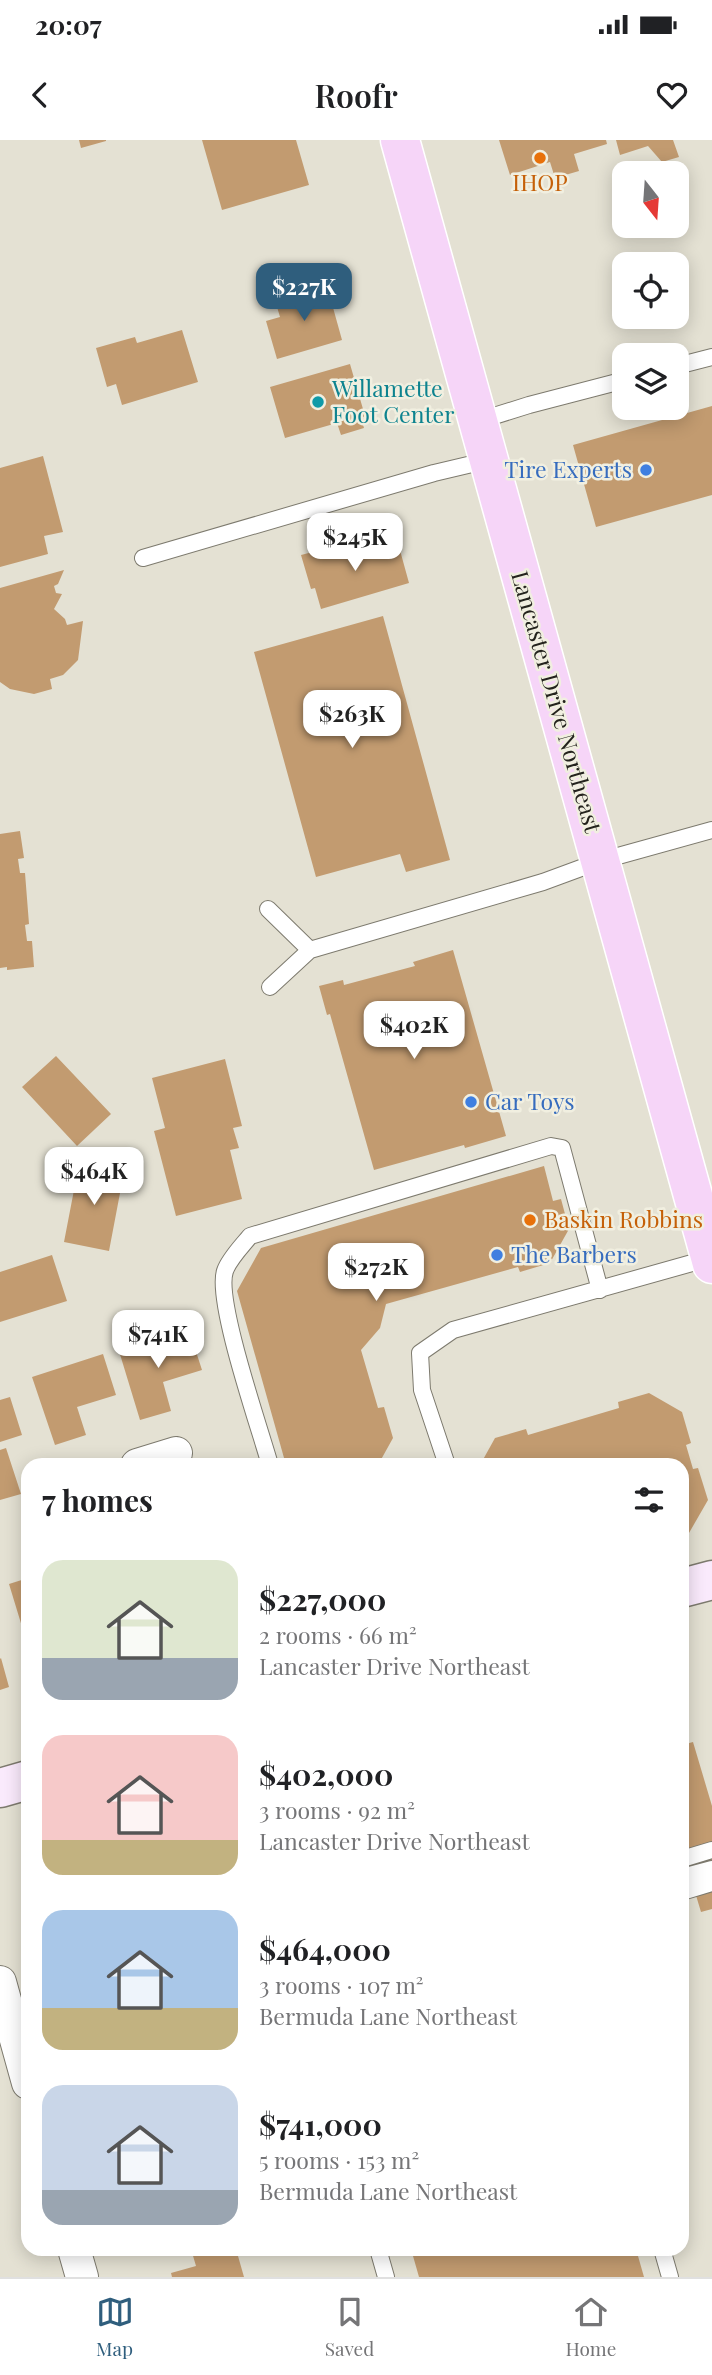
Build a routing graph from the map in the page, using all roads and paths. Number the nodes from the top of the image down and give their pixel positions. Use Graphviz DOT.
graph roads {
  1 [pos="400,140"];
  2 [pos="712,357"];
  3 [pos="689,363"];
  4 [pos="612,383"];
  5 [pos="478,421"];
  6 [pos="489,460"];
  7 [pos="143,558"];
  8 [pos="712,830"];
  9 [pos="600,861"];
  10 [pos="268,909"];
  11 [pos="310,950"];
  12 [pos="270,986"];
  13 [pos="711,1261"];
  14 [pos="600,1290"];
  15 [pos="176,1453"];
  16 [pos="160,1458"];
  17 [pos="269,1458"];
  18 [pos="445,1458"];
  19 [pos="712,1580"];
  20 [pos="689,1586"];
  21 [pos="21,1782"];
  22 [pos="0,1788"];
  23 [pos="712,1850"];
  24 [pos="689,1856"];
  25 [pos="712,1869"];
  26 [pos="689,1875"];
  27 [pos="712,1883"];
  28 [pos="689,1890"];
  29 [pos="0,1982"];
  30 [pos="21,2058"];
  31 [pos="76,2256"];
  32 [pos="380,2256"];
  33 [pos="664,2256"];
  34 [pos="82,2277"];
  35 [pos="386,2277"];
  36 [pos="670,2277"];
  1 -- 5 [label="main road, Lancaster Drive Northeast"];
  2 -- 3 [label="lane"];
  4 -- 5 [label="lane"];
  5 -- 6 [label="main road, Lancaster Drive Northeast"];
  6 -- 7 [label="lane"];
  6 -- 9 [label="main road, Lancaster Drive Northeast"];
  8 -- 9 [label="lane"];
  9 -- 11 [label="lane"];
  9 -- 13 [label="main road, Lancaster Drive Northeast"];
  10 -- 11 [label="lane"];
  11 -- 12 [label="lane"];
  13 -- 14 [label="lane"];
  14 -- 17 [label="lane"];
  14 -- 18 [label="lane"];
  15 -- 16 [label="street"];
  19 -- 20 [label="street"];
  21 -- 22 [label="street"];
  23 -- 24 [label="lane"];
  25 -- 26 [label="lane"];
  27 -- 28 [label="lane"];
  29 -- 30 [label="street"];
  31 -- 34 [label="street"];
  32 -- 35 [label="lane"];
  33 -- 36 [label="lane"];
}
